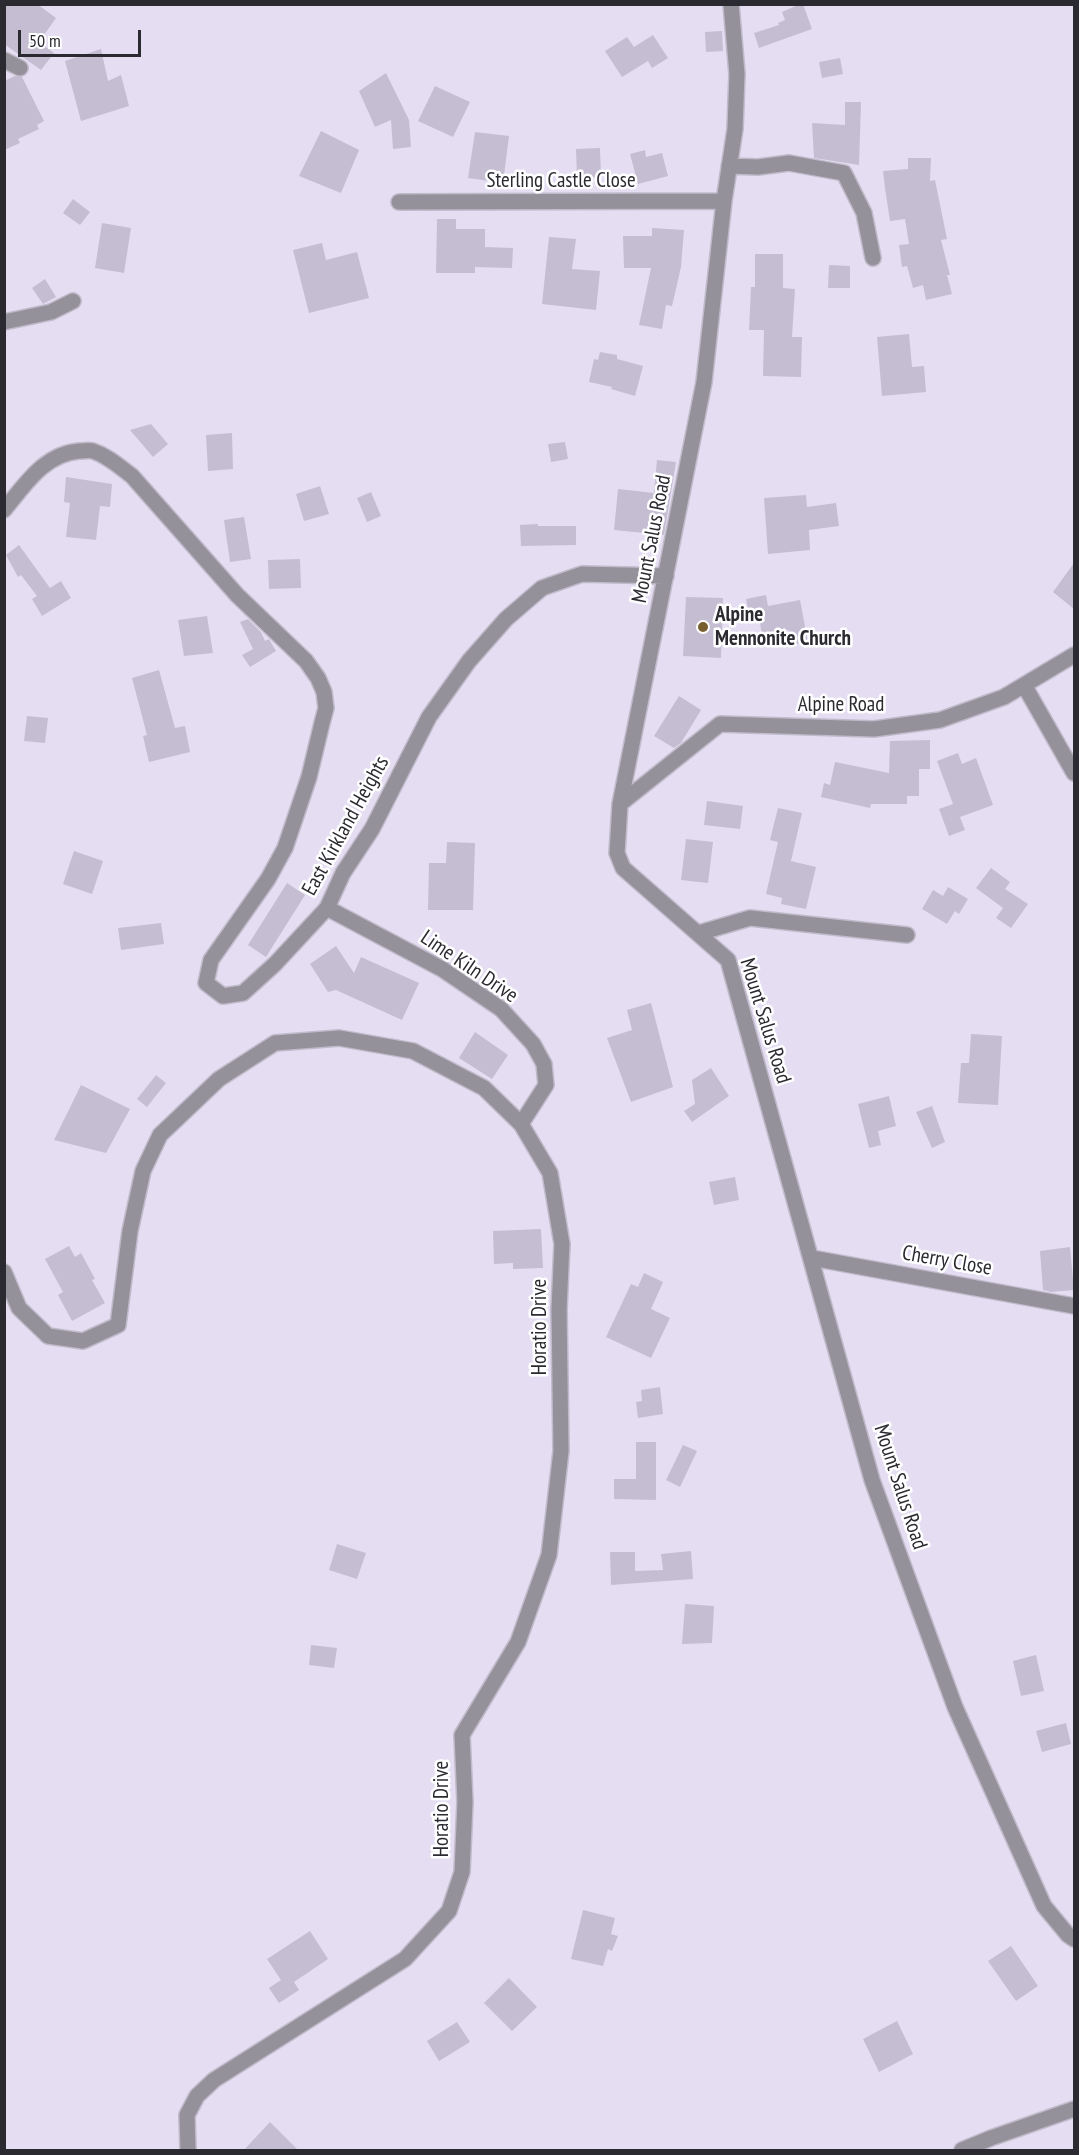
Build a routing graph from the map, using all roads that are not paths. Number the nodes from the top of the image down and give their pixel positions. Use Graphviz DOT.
graph roads {
  1 [pos="731,4"];
  2 [pos="4,60"];
  3 [pos="20,68"];
  4 [pos="729,166"];
  5 [pos="724,201"];
  6 [pos="399,202"];
  7 [pos="873,258"];
  8 [pos="73,302"];
  9 [pos="4,322"];
  10 [pos="4,510"];
  11 [pos="666,576"];
  12 [pos="1074,655"];
  13 [pos="1024,685"];
  14 [pos="1074,773"];
  15 [pos="620,804"];
  16 [pos="327,908"];
  17 [pos="699,933"];
  18 [pos="907,935"];
  19 [pos="521,1124"];
  20 [pos="812,1258"];
  21 [pos="4,1272"];
  22 [pos="1074,1306"];
  23 [pos="1074,1939"];
  24 [pos="1074,2109"];
  25 [pos="188,2151"];
  26 [pos="962,2151"];
  1 -- 4 [label="street, Mount Salus Road"];
  2 -- 3 [label="street"];
  4 -- 5 [label="street, Mount Salus Road"];
  4 -- 7 [label="street"];
  5 -- 6 [label="street, Sterling Castle Close"];
  5 -- 11 [label="street, Mount Salus Road"];
  8 -- 9 [label="street"];
  10 -- 16 [label="street, East Kirkland Heights"];
  11 -- 15 [label="street, Mount Salus Road"];
  11 -- 16 [label="street, East Kirkland Heights"];
  12 -- 13 [label="street, Alpine Road"];
  13 -- 14 [label="street"];
  13 -- 15 [label="street, Alpine Road"];
  15 -- 17 [label="street, Mount Salus Road"];
  16 -- 19 [label="street, Lime Kiln Drive"];
  17 -- 18 [label="street"];
  17 -- 20 [label="street, Mount Salus Road"];
  19 -- 21 [label="street, Horatio Drive"];
  19 -- 25 [label="street, Horatio Drive"];
  20 -- 22 [label="street, Cherry Close"];
  20 -- 23 [label="street, Mount Salus Road"];
  24 -- 26 [label="street"];
}
